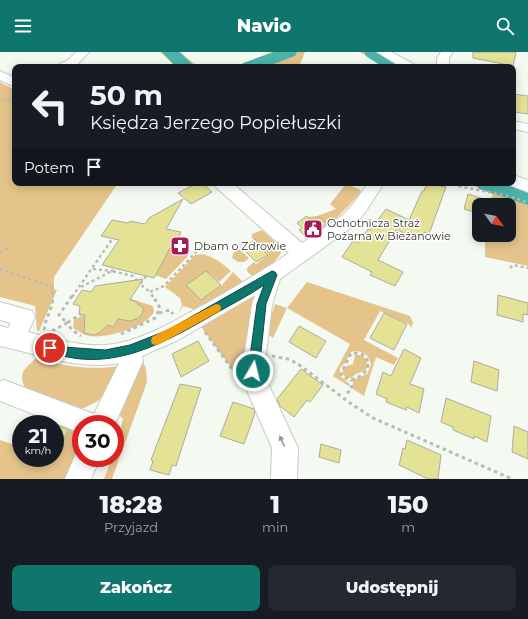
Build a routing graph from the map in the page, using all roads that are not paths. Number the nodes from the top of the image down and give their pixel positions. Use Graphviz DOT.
graph roads {
  1 [pos="83,52"];
  2 [pos="384,52"];
  3 [pos="447,52"];
  4 [pos="71,64"];
  5 [pos="404,64"];
  6 [pos="443,64"];
  7 [pos="0,75"];
  8 [pos="12,81"];
  9 [pos="516,126"];
  10 [pos="528,128"];
  11 [pos="516,181"];
  12 [pos="225,186"];
  13 [pos="374,186"];
  14 [pos="528,186"];
  15 [pos="302,254"];
  16 [pos="272,275"];
  17 [pos="0,312"];
  18 [pos="7,337"];
  19 [pos="123,342"];
  20 [pos="4,391"];
  21 [pos="106,415"];
  22 [pos="72,417"];
  23 [pos="83,467"];
  24 [pos="78,479"];
  25 [pos="284,479"];
  1 -- 4 [label="street"];
  2 -- 5 [label="street"];
  3 -- 6 [label="street"];
  7 -- 8 [label="street"];
  9 -- 10 [label="street"];
  11 -- 14 [label="street"];
  12 -- 15 [label="street"];
  13 -- 15 [label="street"];
  15 -- 16 [label="street"];
  16 -- 19 [label="street"];
  25 -- 16 [label="street, one-way"];
  17 -- 18 [label="street"];
  18 -- 19 [label="street"];
  19 -- 21 [label="street"];
  20 -- 22 [label="street"];
  23 -- 24 [label="street"];
}
